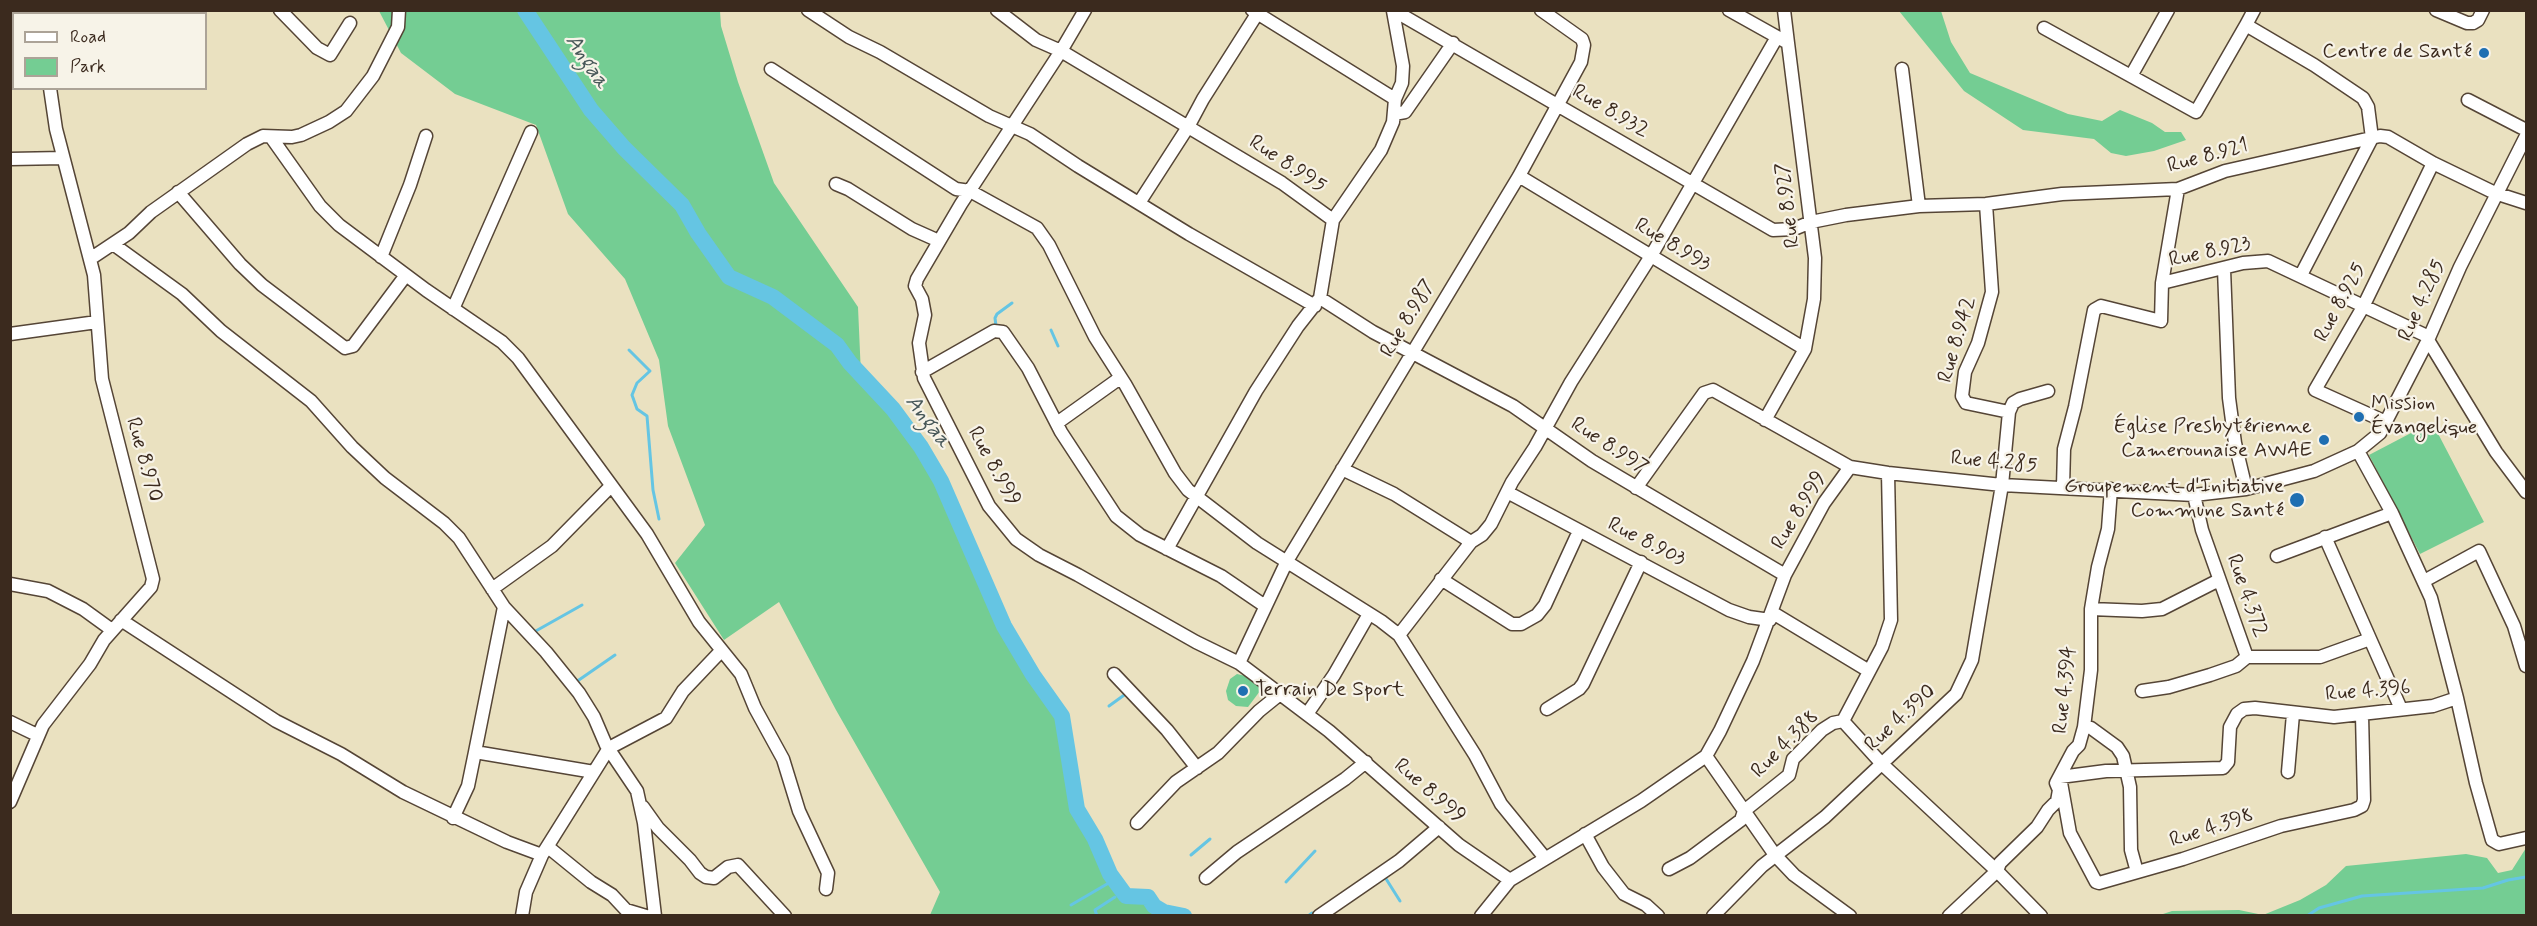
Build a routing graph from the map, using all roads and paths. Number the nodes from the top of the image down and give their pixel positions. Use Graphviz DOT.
graph roads {
  1 [pos="280,10"];
  2 [pos="399,10"];
  3 [pos="808,10"];
  4 [pos="997,10"];
  5 [pos="1085,10"];
  6 [pos="1393,10"];
  7 [pos="1541,10"];
  8 [pos="1730,10"];
  9 [pos="1784,10"];
  10 [pos="2168,10"];
  11 [pos="2254,10"];
  12 [pos="2436,10"];
  13 [pos="2483,10"];
  14 [pos="1254,12"];
  15 [pos="350,23"];
  16 [pos="2246,25"];
  17 [pos="2044,28"];
  18 [pos="1777,37"];
  19 [pos="1788,43"];
  20 [pos="1453,44"];
  21 [pos="1061,51"];
  22 [pos="771,69"];
  23 [pos="1902,69"];
  24 [pos="2131,76"];
  25 [pos="51,90"];
  26 [pos="1395,99"];
  27 [pos="2468,100"];
  28 [pos="1558,105"];
  29 [pos="1394,114"];
  30 [pos="1014,125"];
  31 [pos="1188,127"];
  32 [pos="2526,130"];
  33 [pos="531,132"];
  34 [pos="426,136"];
  35 [pos="2526,136"];
  36 [pos="271,137"];
  37 [pos="2372,138"];
  38 [pos="63,158"];
  39 [pos="10,159"];
  40 [pos="2433,163"];
  41 [pos="1519,176"];
  42 [pos="1693,183"];
  43 [pos="836,184"];
  44 [pos="2178,189"];
  45 [pos="970,191"];
  46 [pos="178,192"];
  47 [pos="2495,194"];
  48 [pos="1139,202"];
  49 [pos="2526,203"];
  50 [pos="1986,204"];
  51 [pos="1919,207"];
  52 [pos="1333,220"];
  53 [pos="1811,222"];
  54 [pos="939,241"];
  55 [pos="113,244"];
  56 [pos="1651,256"];
  57 [pos="381,257"];
  58 [pos="90,260"];
  59 [pos="2224,269"];
  60 [pos="406,275"];
  61 [pos="2301,275"];
  62 [pos="2162,283"];
  63 [pos="1317,302"];
  64 [pos="2363,307"];
  65 [pos="453,309"];
  66 [pos="97,322"];
  67 [pos="10,334"];
  68 [pos="2429,339"];
  69 [pos="1805,349"];
  70 [pos="1412,353"];
  71 [pos="922,372"];
  72 [pos="1120,378"];
  73 [pos="2048,391"];
  74 [pos="2009,412"];
  75 [pos="1764,420"];
  76 [pos="2386,422"];
  77 [pos="1057,423"];
  78 [pos="1545,429"];
  79 [pos="2358,451"];
  80 [pos="1850,467"];
  81 [pos="1342,469"];
  82 [pos="1888,473"];
  83 [pos="2525,484"];
  84 [pos="2002,485"];
  85 [pos="611,486"];
  86 [pos="1636,488"];
  87 [pos="2063,488"];
  88 [pos="2111,489"];
  89 [pos="2246,489"];
  90 [pos="1507,492"];
  91 [pos="2194,495"];
  92 [pos="1195,497"];
  93 [pos="2392,513"];
  94 [pos="1579,531"];
  95 [pos="2325,537"];
  96 [pos="1471,542"];
  97 [pos="1167,549"];
  98 [pos="2277,556"];
  99 [pos="1287,561"];
  100 [pos="1641,562"];
  101 [pos="1785,575"];
  102 [pos="1441,579"];
  103 [pos="2219,580"];
  104 [pos="2424,582"];
  105 [pos="10,584"];
  106 [pos="492,589"];
  107 [pos="1265,606"];
  108 [pos="504,607"];
  109 [pos="2091,609"];
  110 [pos="1369,614"];
  111 [pos="1771,617"];
  112 [pos="116,625"];
  113 [pos="1399,635"];
  114 [pos="2370,639"];
  115 [pos="721,651"];
  116 [pos="2247,657"];
  117 [pos="1239,663"];
  118 [pos="2526,666"];
  119 [pos="1869,671"];
  120 [pos="1114,674"];
  121 [pos="2142,691"];
  122 [pos="1281,694"];
  123 [pos="2457,698"];
  124 [pos="1547,709"];
  125 [pos="2401,709"];
  126 [pos="1307,714"];
  127 [pos="2293,714"];
  128 [pos="2362,716"];
  129 [pos="1843,721"];
  130 [pos="10,722"];
  131 [pos="2084,727"];
  132 [pos="37,735"];
  133 [pos="609,748"];
  134 [pos="475,752"];
  135 [pos="1706,756"];
  136 [pos="1366,762"];
  137 [pos="1882,764"];
  138 [pos="1197,768"];
  139 [pos="2126,771"];
  140 [pos="594,772"];
  141 [pos="2288,772"];
  142 [pos="2060,777"];
  143 [pos="11,802"];
  144 [pos="641,804"];
  145 [pos="1744,811"];
  146 [pos="453,818"];
  147 [pos="1137,823"];
  148 [pos="1439,827"];
  149 [pos="1585,834"];
  150 [pos="2526,838"];
  151 [pos="545,851"];
  152 [pos="1774,855"];
  153 [pos="1545,858"];
  154 [pos="1669,869"];
  155 [pos="1997,871"];
  156 [pos="2137,872"];
  157 [pos="1206,878"];
  158 [pos="1510,880"];
  159 [pos="826,889"];
  160 [pos="522,915"];
  161 [pos="646,915"];
  162 [pos="655,915"];
  163 [pos="785,915"];
  164 [pos="1319,915"];
  165 [pos="1481,915"];
  166 [pos="1658,915"];
  167 [pos="1713,915"];
  168 [pos="1850,915"];
  169 [pos="1949,915"];
  170 [pos="2041,915"];
  1 -- 15 [label="street"];
  2 -- 36 [label="street"];
  3 -- 30 [label="street, Rue 8.997"];
  4 -- 21 [label="street, Rue 8.995"];
  5 -- 21 [label="street"];
  6 -- 20 [label="street, Rue 8.932"];
  6 -- 26 [label="street, Rue 8.995"];
  7 -- 28 [label="street, Rue 8.987"];
  8 -- 18 [label="street"];
  9 -- 19 [label="street, Rue 8.927"];
  10 -- 24 [label="street"];
  11 -- 16 [label="street"];
  12 -- 13 [label="street"];
  14 -- 26 [label="street"];
  14 -- 31 [label="street"];
  16 -- 24 [label="street"];
  16 -- 37 [label="street"];
  17 -- 24 [label="street"];
  18 -- 19 [label="street"];
  18 -- 42 [label="street"];
  19 -- 53 [label="street, Rue 8.927"];
  20 -- 28 [label="street, Rue 8.932"];
  20 -- 29 [label="street"];
  21 -- 30 [label="street, Rue 8.999"];
  21 -- 31 [label="street, Rue 8.995"];
  22 -- 45 [label="street"];
  23 -- 51 [label="street"];
  25 -- 38 [label="street, Rue 8.970"];
  26 -- 29 [label="street, Rue 8.995"];
  27 -- 32 [label="street"];
  28 -- 41 [label="street, Rue 8.987"];
  28 -- 42 [label="street, Rue 8.932"];
  29 -- 52 [label="street, Rue 8.995"];
  30 -- 45 [label="street, Rue 8.999"];
  30 -- 48 [label="street, Rue 8.997"];
  31 -- 48 [label="street"];
  31 -- 52 [label="street, Rue 8.995"];
  33 -- 65 [label="street"];
  34 -- 57 [label="street"];
  35 -- 47 [label="street, Rue 4.285"];
  36 -- 46 [label="street"];
  36 -- 57 [label="street"];
  37 -- 40 [label="street, Rue 8.921"];
  37 -- 44 [label="street, Rue 8.921"];
  37 -- 61 [label="street"];
  38 -- 39 [label="street"];
  38 -- 58 [label="street, Rue 8.970"];
  40 -- 47 [label="street, Rue 8.921"];
  40 -- 64 [label="street, Rue 8.925"];
  41 -- 56 [label="street, Rue 8.993"];
  41 -- 70 [label="street, Rue 8.987"];
  42 -- 53 [label="street, Rue 8.932"];
  42 -- 56 [label="street"];
  43 -- 54 [label="street"];
  44 -- 50 [label="street, Rue 8.921"];
  44 -- 62 [label="street"];
  45 -- 54 [label="street, Rue 8.999"];
  45 -- 72 [label="street"];
  46 -- 55 [label="street"];
  46 -- 60 [label="street"];
  47 -- 49 [label="street, Rue 8.921"];
  47 -- 68 [label="street, Rue 4.285"];
  48 -- 63 [label="street, Rue 8.997"];
  50 -- 51 [label="street, Rue 8.921"];
  50 -- 74 [label="street, Rue 8.942"];
  51 -- 53 [label="street, Rue 8.921"];
  52 -- 63 [label="street"];
  53 -- 69 [label="street, Rue 8.927"];
  54 -- 71 [label="street, Rue 8.999"];
  55 -- 58 [label="street"];
  55 -- 106 [label="street"];
  56 -- 69 [label="street, Rue 8.993"];
  56 -- 78 [label="street"];
  57 -- 60 [label="street"];
  58 -- 66 [label="street, Rue 8.970"];
  59 -- 61 [label="street, Rue 8.923"];
  59 -- 62 [label="street, Rue 8.923"];
  59 -- 89 [label="street"];
  60 -- 65 [label="street"];
  61 -- 64 [label="street, Rue 8.923"];
  62 -- 87 [label="street"];
  63 -- 70 [label="street, Rue 8.997"];
  63 -- 92 [label="street"];
  64 -- 68 [label="street, Rue 8.923"];
  64 -- 76 [label="street, Rue 8.925"];
  65 -- 85 [label="street"];
  66 -- 67 [label="street"];
  66 -- 112 [label="street, Rue 8.970"];
  68 -- 76 [label="street, Rue 4.285"];
  68 -- 83 [label="street"];
  69 -- 75 [label="street, Rue 8.927"];
  70 -- 78 [label="street, Rue 8.997"];
  70 -- 81 [label="street, Rue 8.987"];
  71 -- 77 [label="street"];
  71 -- 117 [label="street, Rue 8.999"];
  72 -- 77 [label="street"];
  72 -- 92 [label="street"];
  73 -- 74 [label="street"];
  74 -- 84 [label="street"];
  75 -- 80 [label="street, Rue 4.285"];
  75 -- 86 [label="street, Rue 4.285"];
  76 -- 79 [label="street, Rue 4.285"];
  77 -- 97 [label="street"];
  78 -- 86 [label="street, Rue 8.997"];
  78 -- 90 [label="street"];
  79 -- 89 [label="street, Rue 4.285"];
  79 -- 93 [label="street"];
  80 -- 82 [label="street, Rue 4.285"];
  80 -- 101 [label="street, Rue 8.999"];
  81 -- 96 [label="street"];
  81 -- 99 [label="street, Rue 8.987"];
  82 -- 84 [label="street, Rue 4.285"];
  82 -- 119 [label="street, Rue 4.388"];
  84 -- 87 [label="street, Rue 4.285"];
  84 -- 137 [label="street, Rue 4.390"];
  85 -- 106 [label="street"];
  85 -- 115 [label="street"];
  86 -- 101 [label="street, Rue 8.997"];
  87 -- 88 [label="street, Rue 4.285"];
  88 -- 91 [label="street, Rue 4.285"];
  88 -- 109 [label="street, Rue 4.394"];
  89 -- 91 [label="street, Rue 4.285"];
  90 -- 94 [label="street, Rue 8.903"];
  90 -- 96 [label="street"];
  91 -- 103 [label="street, Rue 4.372"];
  92 -- 97 [label="street"];
  92 -- 99 [label="street"];
  93 -- 95 [label="street"];
  93 -- 104 [label="street"];
  94 -- 100 [label="street, Rue 8.903"];
  94 -- 102 [label="street"];
  95 -- 98 [label="street"];
  95 -- 114 [label="street"];
  96 -- 102 [label="street"];
  97 -- 107 [label="street"];
  99 -- 107 [label="street, Rue 8.987"];
  99 -- 110 [label="street"];
  100 -- 111 [label="street, Rue 8.903"];
  100 -- 124 [label="street"];
  101 -- 111 [label="street, Rue 8.999"];
  102 -- 113 [label="street"];
  103 -- 109 [label="street"];
  103 -- 116 [label="street, Rue 4.372"];
  104 -- 118 [label="street"];
  104 -- 123 [label="street"];
  105 -- 112 [label="street"];
  106 -- 108 [label="street"];
  107 -- 117 [label="street, Rue 8.987"];
  108 -- 133 [label="street"];
  108 -- 134 [label="street"];
  109 -- 131 [label="street, Rue 4.394"];
  110 -- 113 [label="street"];
  110 -- 126 [label="street"];
  111 -- 119 [label="street, Rue 8.903"];
  111 -- 135 [label="street, Rue 8.999"];
  112 -- 132 [label="street, Rue 8.970"];
  112 -- 146 [label="street"];
  113 -- 153 [label="street"];
  114 -- 116 [label="street, Rue 4.372"];
  114 -- 125 [label="street"];
  115 -- 133 [label="street"];
  115 -- 159 [label="street"];
  116 -- 121 [label="street"];
  117 -- 122 [label="street, Rue 8.999"];
  119 -- 129 [label="street, Rue 4.388"];
  120 -- 138 [label="street"];
  122 -- 126 [label="street, Rue 8.999"];
  122 -- 138 [label="street"];
  123 -- 125 [label="street, Rue 4.396"];
  123 -- 150 [label="street"];
  125 -- 128 [label="street, Rue 4.396"];
  126 -- 136 [label="street, Rue 8.999"];
  127 -- 128 [label="street, Rue 4.396"];
  127 -- 139 [label="street, Rue 4.396"];
  127 -- 141 [label="street"];
  128 -- 156 [label="street, Rue 4.398"];
  129 -- 137 [label="street"];
  129 -- 145 [label="street, Rue 4.388"];
  130 -- 132 [label="street"];
  131 -- 139 [label="street"];
  131 -- 142 [label="street, Rue 4.394"];
  132 -- 143 [label="street, Rue 8.970"];
  133 -- 140 [label="street"];
  133 -- 144 [label="street"];
  134 -- 140 [label="street"];
  134 -- 146 [label="street"];
  135 -- 145 [label="street"];
  135 -- 149 [label="street, Rue 8.999"];
  136 -- 148 [label="street, Rue 8.999"];
  136 -- 157 [label="street"];
  137 -- 152 [label="street, Rue 4.390"];
  137 -- 155 [label="street"];
  138 -- 147 [label="street"];
  139 -- 142 [label="street, Rue 4.396"];
  139 -- 156 [label="street"];
  140 -- 151 [label="street"];
  142 -- 155 [label="street, Rue 4.394"];
  142 -- 156 [label="street, Rue 4.398"];
  144 -- 162 [label="street"];
  144 -- 163 [label="street"];
  145 -- 152 [label="street"];
  145 -- 154 [label="street, Rue 4.388"];
  146 -- 151 [label="street"];
  148 -- 158 [label="street, Rue 8.999"];
  148 -- 164 [label="street"];
  149 -- 153 [label="street, Rue 8.999"];
  149 -- 166 [label="street"];
  151 -- 160 [label="street"];
  151 -- 161 [label="street"];
  152 -- 167 [label="street, Rue 4.390"];
  152 -- 168 [label="street"];
  153 -- 158 [label="street, Rue 8.999"];
  155 -- 169 [label="street, Rue 4.394"];
  155 -- 170 [label="street"];
  158 -- 165 [label="street"];
}
